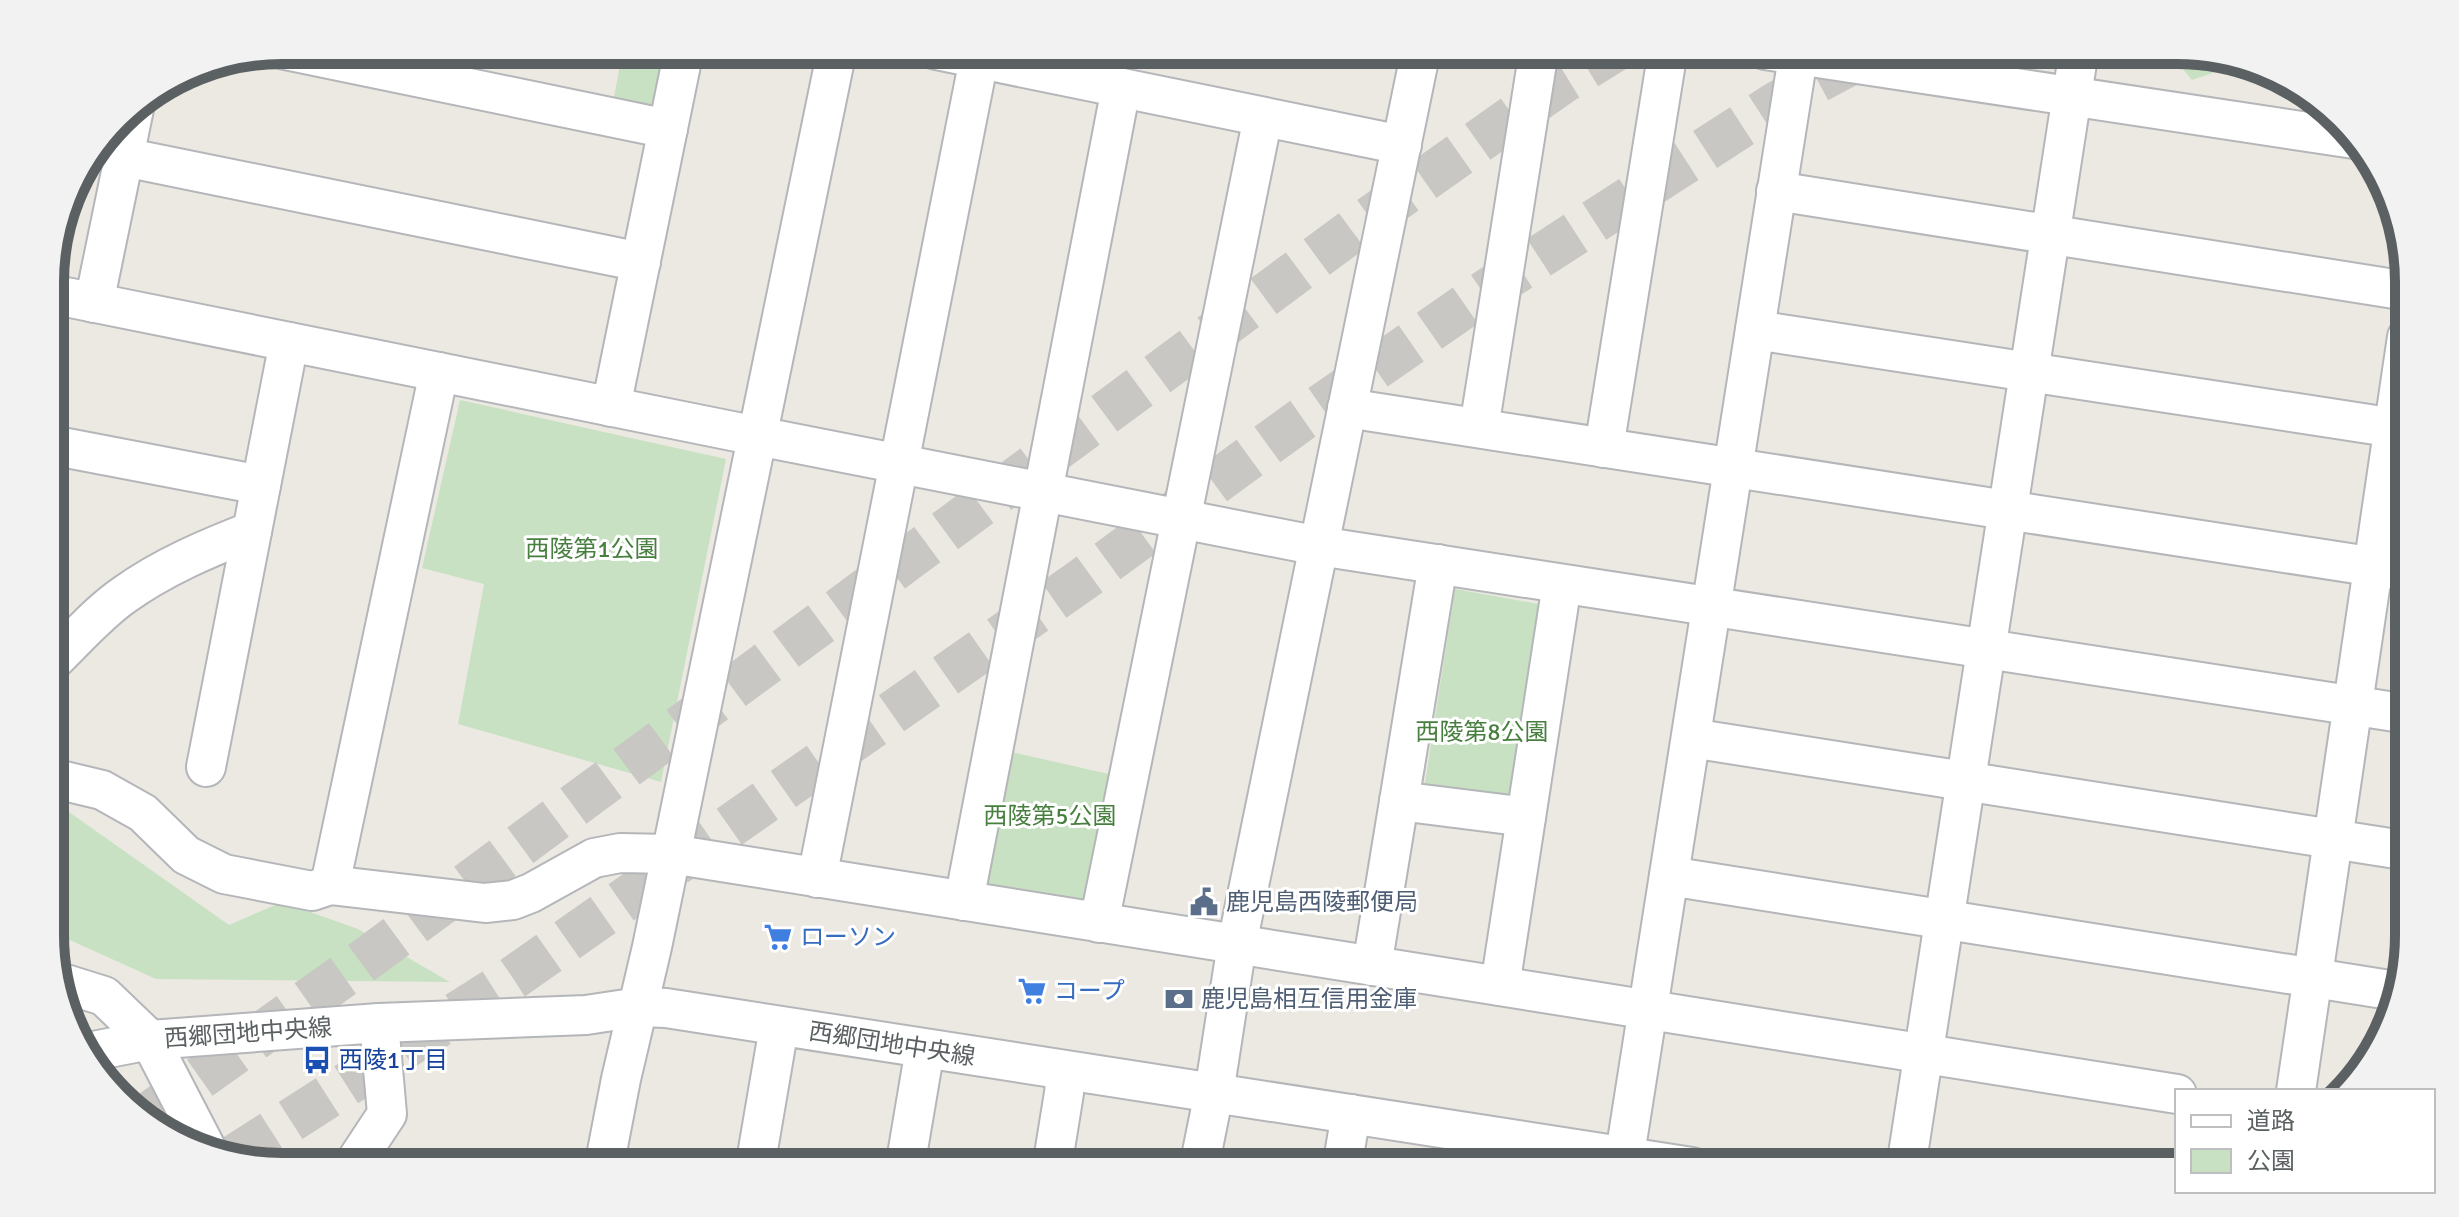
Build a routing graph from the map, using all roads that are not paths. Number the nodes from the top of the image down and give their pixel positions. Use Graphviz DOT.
graph roads {
  1 [pos="353,64"];
  2 [pos="681,64"];
  3 [pos="834,64"];
  4 [pos="978,64"];
  5 [pos="1003,64"];
  6 [pos="1418,64"];
  7 [pos="1537,64"];
  8 [pos="1666,64"];
  9 [pos="1786,64"];
  10 [pos="1863,64"];
  11 [pos="2077,64"];
  12 [pos="1121,88"];
  13 [pos="2072,97"];
  14 [pos="1263,117"];
  15 [pos="131,125"];
  16 [pos="668,129"];
  17 [pos="2340,137"];
  18 [pos="1402,145"];
  19 [pos="124,157"];
  20 [pos="1776,191"];
  21 [pos="2050,234"];
  22 [pos="641,262"];
  23 [pos="2395,289"];
  24 [pos="64,297"];
  25 [pos="94,303"];
  26 [pos="1755,330"];
  27 [pos="289,342"];
  28 [pos="439,372"];
  29 [pos="2029,372"];
  30 [pos="611,407"];
  31 [pos="1347,408"];
  32 [pos="1479,428"];
  33 [pos="2395,428"];
  34 [pos="758,436"];
  35 [pos="64,447"];
  36 [pos="1604,448"];
  37 [pos="899,464"];
  38 [pos="1733,468"];
  39 [pos="261,485"];
  40 [pos="1043,492"];
  41 [pos="2008,510"];
  42 [pos="2395,513"];
  43 [pos="1181,519"];
  44 [pos="252,531"];
  45 [pos="1319,546"];
  46 [pos="1438,564"];
  47 [pos="2391,569"];
  48 [pos="1562,584"];
  49 [pos="1711,606"];
  50 [pos="1987,649"];
  51 [pos="64,651"];
  52 [pos="2353,705"];
  53 [pos="2395,712"];
  54 [pos="1691,738"];
  55 [pos="206,767"];
  56 [pos="64,781"];
  57 [pos="1966,781"];
  58 [pos="1399,801"];
  59 [pos="1526,817"];
  60 [pos="2333,839"];
  61 [pos="2395,849"];
  62 [pos="671,854"];
  63 [pos="1669,876"];
  64 [pos="817,878"];
  65 [pos="330,885"];
  66 [pos="964,901"];
  67 [pos="1945,918"];
  68 [pos="1099,923"];
  69 [pos="1237,944"];
  70 [pos="1372,966"];
  71 [pos="2312,979"];
  72 [pos="70,985"];
  73 [pos="1500,986"];
  74 [pos="2388,990"];
  75 [pos="639,1007"];
  76 [pos="1648,1010"];
  77 [pos="379,1023"];
  78 [pos="779,1027"];
  79 [pos="150,1040"];
  80 [pos="925,1049"];
  81 [pos="97,1050"];
  82 [pos="1923,1054"];
  83 [pos="1066,1071"];
  84 [pos="2296,1089"];
  85 [pos="1214,1093"];
  86 [pos="2175,1094"];
  87 [pos="1351,1114"];
  88 [pos="200,1137"];
  89 [pos="361,1153"];
  90 [pos="607,1153"];
  91 [pos="757,1153"];
  92 [pos="907,1153"];
  93 [pos="1054,1153"];
  94 [pos="1202,1153"];
  95 [pos="1344,1153"];
  96 [pos="1578,1153"];
  97 [pos="1625,1153"];
  98 [pos="1908,1153"];
  1 -- 16 [label="street"];
  2 -- 16 [label="street"];
  3 -- 34 [label="street"];
  4 -- 37 [label="street"];
  5 -- 12 [label="street"];
  6 -- 18 [label="street"];
  7 -- 32 [label="street"];
  8 -- 36 [label="street"];
  9 -- 20 [label="street"];
  10 -- 13 [label="street"];
  11 -- 13 [label="street"];
  12 -- 14 [label="street"];
  12 -- 40 [label="street"];
  13 -- 17 [label="street"];
  13 -- 21 [label="street"];
  14 -- 18 [label="street"];
  14 -- 43 [label="street"];
  15 -- 19 [label="street"];
  16 -- 22 [label="street"];
  18 -- 31 [label="street"];
  19 -- 22 [label="street"];
  19 -- 25 [label="street"];
  20 -- 21 [label="street"];
  20 -- 26 [label="street"];
  21 -- 23 [label="street"];
  21 -- 29 [label="street"];
  22 -- 30 [label="street"];
  24 -- 25 [label="street"];
  25 -- 27 [label="street"];
  26 -- 29 [label="street"];
  26 -- 38 [label="street"];
  27 -- 28 [label="street"];
  27 -- 39 [label="street"];
  28 -- 30 [label="street"];
  28 -- 65 [label="street"];
  29 -- 33 [label="street"];
  29 -- 41 [label="street"];
  30 -- 34 [label="street"];
  31 -- 32 [label="street"];
  31 -- 45 [label="street"];
  32 -- 36 [label="street"];
  34 -- 37 [label="street"];
  34 -- 62 [label="street"];
  35 -- 39 [label="street"];
  36 -- 38 [label="street"];
  37 -- 40 [label="street"];
  37 -- 64 [label="street"];
  38 -- 41 [label="street"];
  38 -- 49 [label="street"];
  39 -- 44 [label="street"];
  40 -- 43 [label="street"];
  40 -- 66 [label="street"];
  41 -- 47 [label="street"];
  41 -- 50 [label="street"];
  42 -- 47 [label="street"];
  43 -- 45 [label="street"];
  43 -- 68 [label="street"];
  44 -- 51 [label="street"];
  44 -- 55 [label="street"];
  45 -- 46 [label="street"];
  45 -- 69 [label="street"];
  46 -- 48 [label="street"];
  46 -- 58 [label="street"];
  47 -- 52 [label="street"];
  48 -- 49 [label="street"];
  48 -- 59 [label="street"];
  49 -- 50 [label="street"];
  49 -- 54 [label="street"];
  50 -- 52 [label="street"];
  50 -- 57 [label="street"];
  52 -- 53 [label="street"];
  52 -- 60 [label="street"];
  54 -- 57 [label="street"];
  54 -- 63 [label="street"];
  56 -- 65 [label="street"];
  57 -- 60 [label="street"];
  57 -- 67 [label="street"];
  58 -- 59 [label="street"];
  58 -- 70 [label="street"];
  59 -- 73 [label="street"];
  60 -- 61 [label="street"];
  60 -- 71 [label="street"];
  62 -- 64 [label="street"];
  62 -- 65 [label="street"];
  62 -- 75 [label="street"];
  63 -- 67 [label="street"];
  63 -- 76 [label="street"];
  64 -- 66 [label="street"];
  66 -- 68 [label="street"];
  67 -- 71 [label="street"];
  67 -- 82 [label="street"];
  68 -- 69 [label="street"];
  69 -- 70 [label="street"];
  69 -- 85 [label="street"];
  70 -- 73 [label="street"];
  71 -- 74 [label="street"];
  71 -- 84 [label="street"];
  72 -- 79 [label="street"];
  73 -- 76 [label="street"];
  75 -- 77 [label="street, 西郷団地中央線"];
  75 -- 78 [label="street, 西郷団地中央線"];
  75 -- 90 [label="street"];
  76 -- 82 [label="street"];
  76 -- 97 [label="street"];
  77 -- 79 [label="street, 西郷団地中央線"];
  77 -- 89 [label="street"];
  78 -- 80 [label="street, 西郷団地中央線"];
  78 -- 91 [label="street"];
  79 -- 81 [label="street, 西郷団地中央線"];
  79 -- 88 [label="street"];
  80 -- 83 [label="street, 西郷団地中央線"];
  80 -- 92 [label="street"];
  82 -- 86 [label="street"];
  82 -- 98 [label="street"];
  83 -- 85 [label="street, 西郷団地中央線"];
  83 -- 93 [label="street"];
  85 -- 87 [label="street, 西郷団地中央線"];
  85 -- 94 [label="street"];
  87 -- 95 [label="street"];
  87 -- 96 [label="street, 西郷団地中央線"];
}
